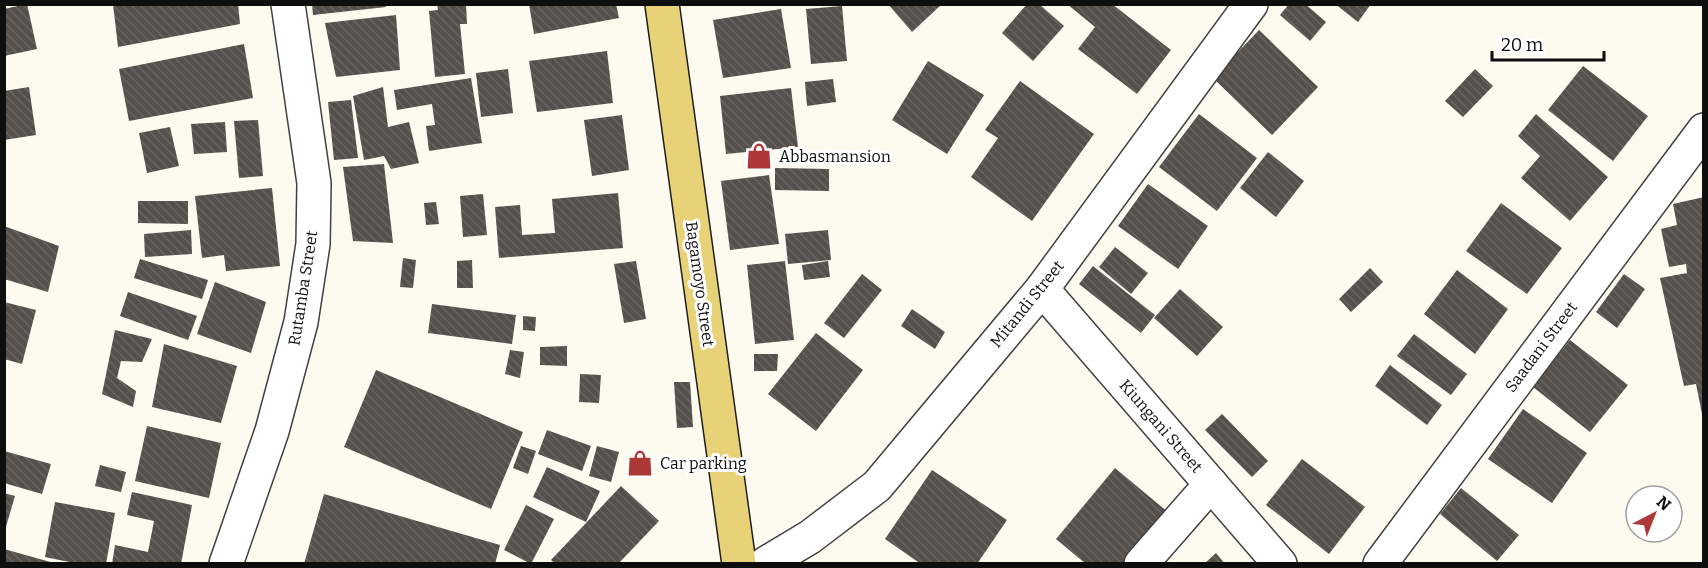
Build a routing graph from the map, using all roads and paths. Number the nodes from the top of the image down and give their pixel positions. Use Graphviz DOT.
graph roads {
  1 [pos="288,4"];
  2 [pos="662,4"];
  3 [pos="1251,4"];
  4 [pos="1704,130"];
  5 [pos="1042,289"];
  6 [pos="1211,483"];
  7 [pos="226,564"];
  8 [pos="739,564"];
  9 [pos="765,564"];
  10 [pos="1141,564"];
  11 [pos="1280,564"];
  12 [pos="1380,564"];
  1 -- 7 [label="street, Rutamba Street"];
  2 -- 8 [label="main road, Bagamoyo Street"];
  3 -- 5 [label="street, Mitandi Street"];
  4 -- 12 [label="street, Saadani Street"];
  5 -- 6 [label="street, Kiungani Street"];
  5 -- 9 [label="street, Mitandi Street"];
  6 -- 10 [label="street"];
  6 -- 11 [label="street, Kiungani Street"];
}
